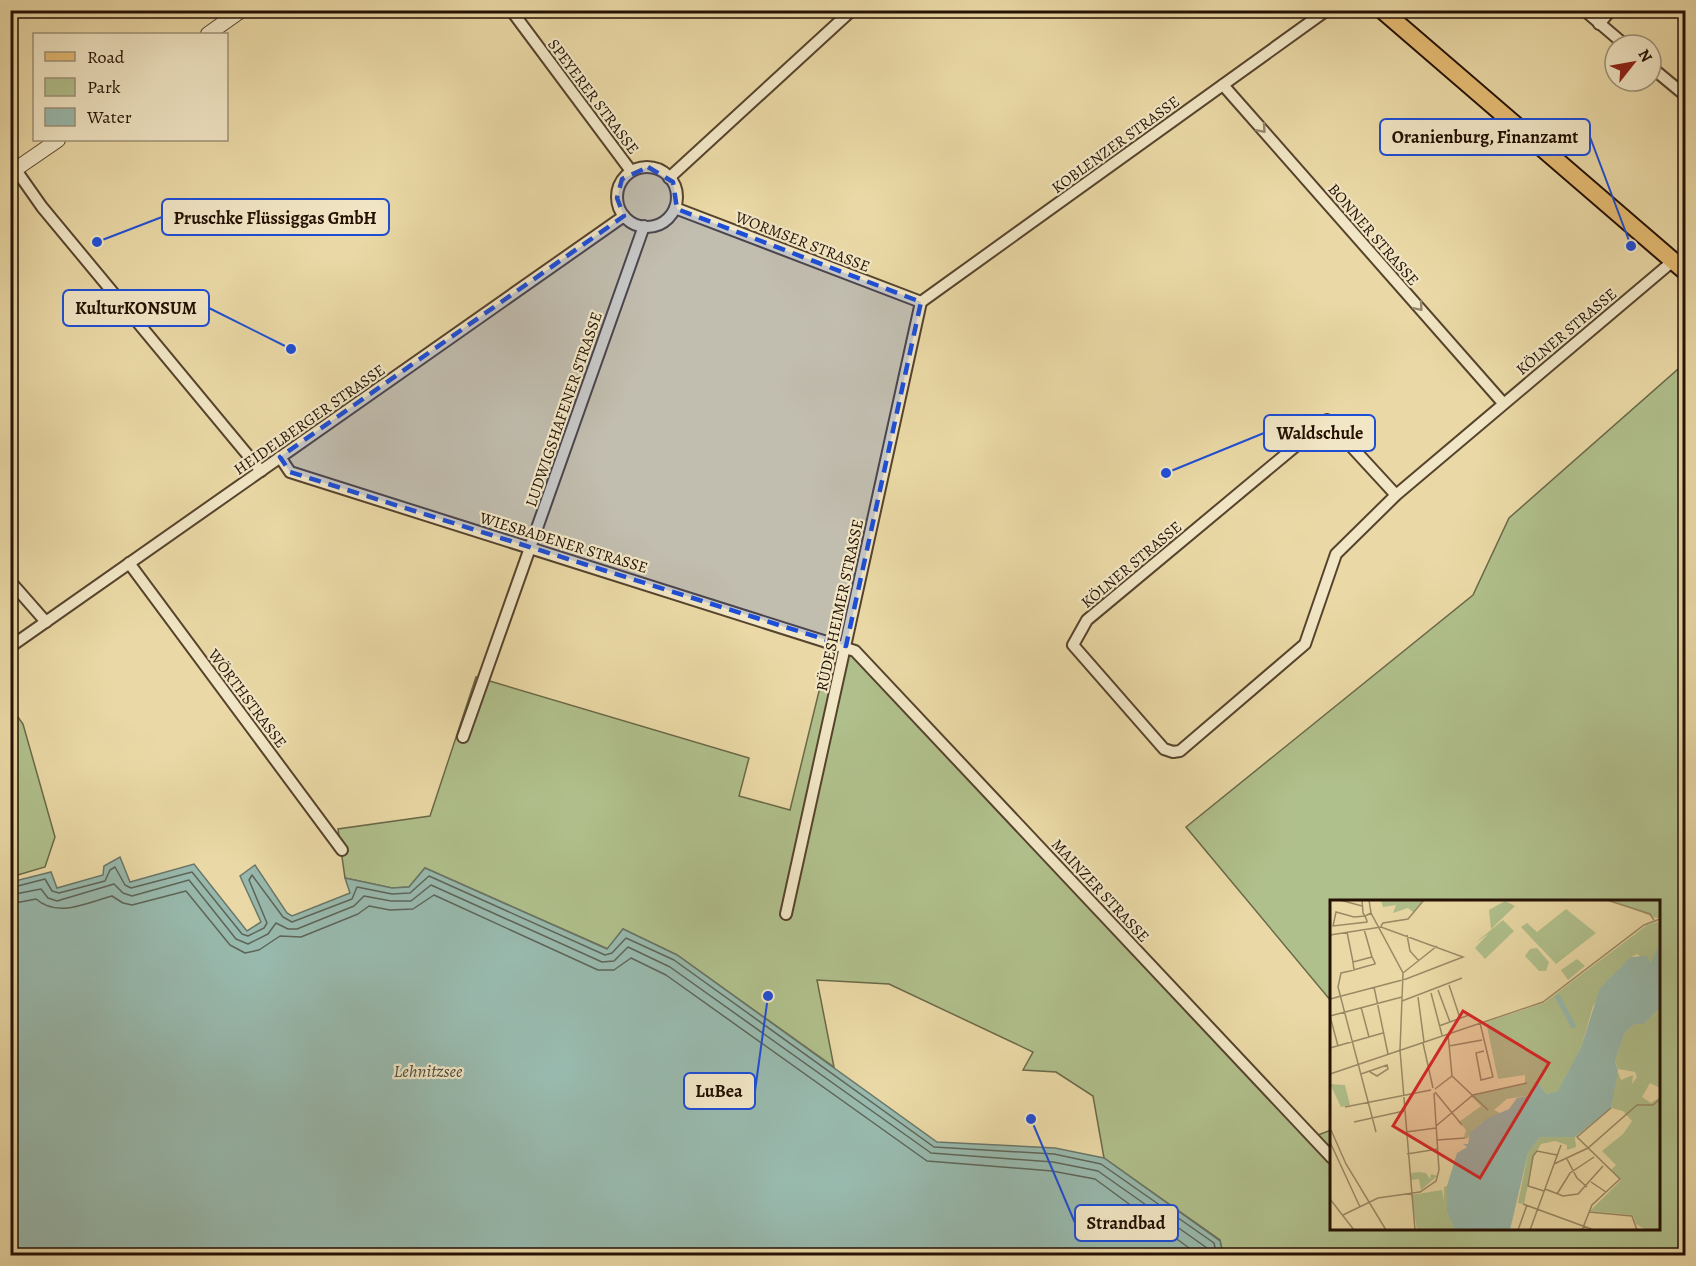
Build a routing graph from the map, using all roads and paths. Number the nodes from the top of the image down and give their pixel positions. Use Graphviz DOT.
graph roads {
  1 [pos="242,10"];
  2 [pos="511,10"];
  3 [pos="852,10"];
  4 [pos="1327,10"];
  5 [pos="1382,10"];
  6 [pos="1584,10"];
  7 [pos="1611,10"];
  8 [pos="227,15"];
  9 [pos="1599,24"];
  10 [pos="209,33"];
  11 [pos="1610,33"];
  12 [pos="1663,77"];
  13 [pos="1224,85"];
  14 [pos="1686,96"];
  15 [pos="57,141"];
  16 [pos="13,171"];
  17 [pos="631,171"];
  18 [pos="669,178"];
  19 [pos="675,208"];
  20 [pos="624,216"];
  21 [pos="644,226"];
  22 [pos="1672,261"];
  23 [pos="1686,272"];
  24 [pos="921,302"];
  25 [pos="1503,402"];
  26 [pos="280,457"];
  27 [pos="261,471"];
  28 [pos="1396,495"];
  29 [pos="530,547"];
  30 [pos="129,563"];
  31 [pos="10,581"];
  32 [pos="46,622"];
  33 [pos="846,646"];
  34 [pos="10,647"];
  35 [pos="463,737"];
  36 [pos="342,850"];
  37 [pos="786,914"];
  38 [pos="1330,1156"];
  1 -- 8 [label="street"];
  2 -- 17 [label="street, SPEYERER STRASSE"];
  3 -- 18 [label="street"];
  4 -- 13 [label="street, KOBLENZER STRASSE"];
  5 -- 22 [label="main road"];
  6 -- 9 [label="street"];
  7 -- 9 [label="street"];
  8 -- 10 [label="street"];
  9 -- 11 [label="street"];
  12 -- 14 [label="street"];
  13 -- 24 [label="street, KOBLENZER STRASSE"];
  13 -- 25 [label="street, BONNER STRASSE, one-way"];
  15 -- 16 [label="street"];
  16 -- 27 [label="street"];
  17 -- 18 [label="street"];
  17 -- 20 [label="street"];
  18 -- 19 [label="street"];
  19 -- 21 [label="street"];
  19 -- 24 [label="street, WORMSER STRASSE"];
  20 -- 21 [label="street"];
  20 -- 26 [label="street, HEIDELBERGER STRASSE"];
  21 -- 29 [label="street, LUDWIGSHAFENER STRASSE"];
  22 -- 23 [label="main road"];
  22 -- 25 [label="street, KÖLNER STRASSE"];
  24 -- 33 [label="street, RÜDESHEIMER STRASSE"];
  25 -- 28 [label="street, KÖLNER STRASSE"];
  26 -- 27 [label="street, HEIDELBERGER STRASSE"];
  26 -- 29 [label="street, WIESBADENER STRASSE"];
  27 -- 30 [label="street, HEIDELBERGER STRASSE"];
  28 -- 28 [label="street, KÖLNER STRASSE"];
  29 -- 33 [label="street, WIESBADENER STRASSE"];
  29 -- 35 [label="street, LUDWIGSHAFENER STRASSE"];
  30 -- 32 [label="street, HEIDELBERGER STRASSE"];
  30 -- 36 [label="street, WÖRTHSTRASSE"];
  31 -- 32 [label="street"];
  32 -- 34 [label="street, HEIDELBERGER STRASSE"];
  33 -- 37 [label="street, RÜDESHEIMER STRASSE"];
  33 -- 38 [label="street, MAINZER STRASSE"];
}
